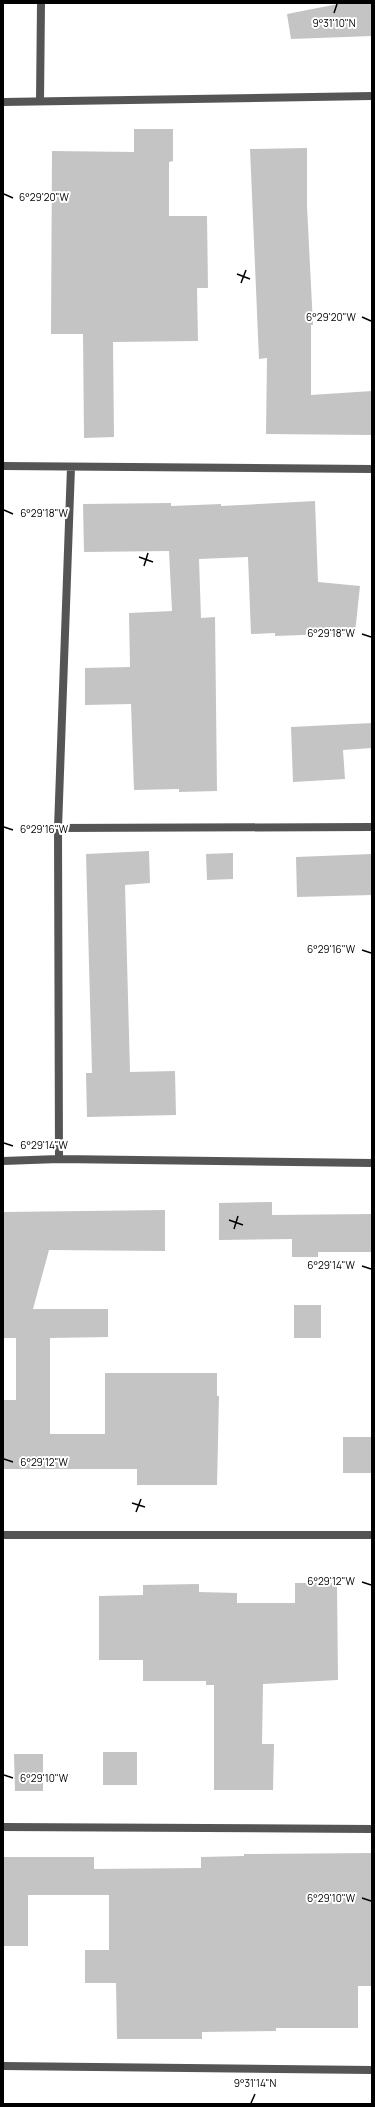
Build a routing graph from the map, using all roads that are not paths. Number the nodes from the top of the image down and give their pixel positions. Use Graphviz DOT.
graph roads {
  1 [pos="41,3"];
  2 [pos="372,96"];
  3 [pos="40,101"];
  4 [pos="3,102"];
  5 [pos="3,466"];
  6 [pos="71,467"];
  7 [pos="372,469"];
  8 [pos="372,827"];
  9 [pos="58,828"];
  10 [pos="59,1159"];
  11 [pos="3,1160"];
  12 [pos="372,1163"];
  13 [pos="3,1535"];
  14 [pos="372,1535"];
  15 [pos="3,1827"];
  16 [pos="372,1829"];
  17 [pos="3,2066"];
  18 [pos="372,2070"];
  1 -- 3 [label="street"];
  2 -- 3 [label="street"];
  3 -- 4 [label="street"];
  5 -- 6 [label="street"];
  6 -- 7 [label="street"];
  6 -- 9 [label="street"];
  8 -- 9 [label="street"];
  9 -- 10 [label="street"];
  10 -- 11 [label="street"];
  10 -- 12 [label="street"];
  13 -- 14 [label="street"];
  15 -- 16 [label="street"];
  17 -- 18 [label="street"];
}
